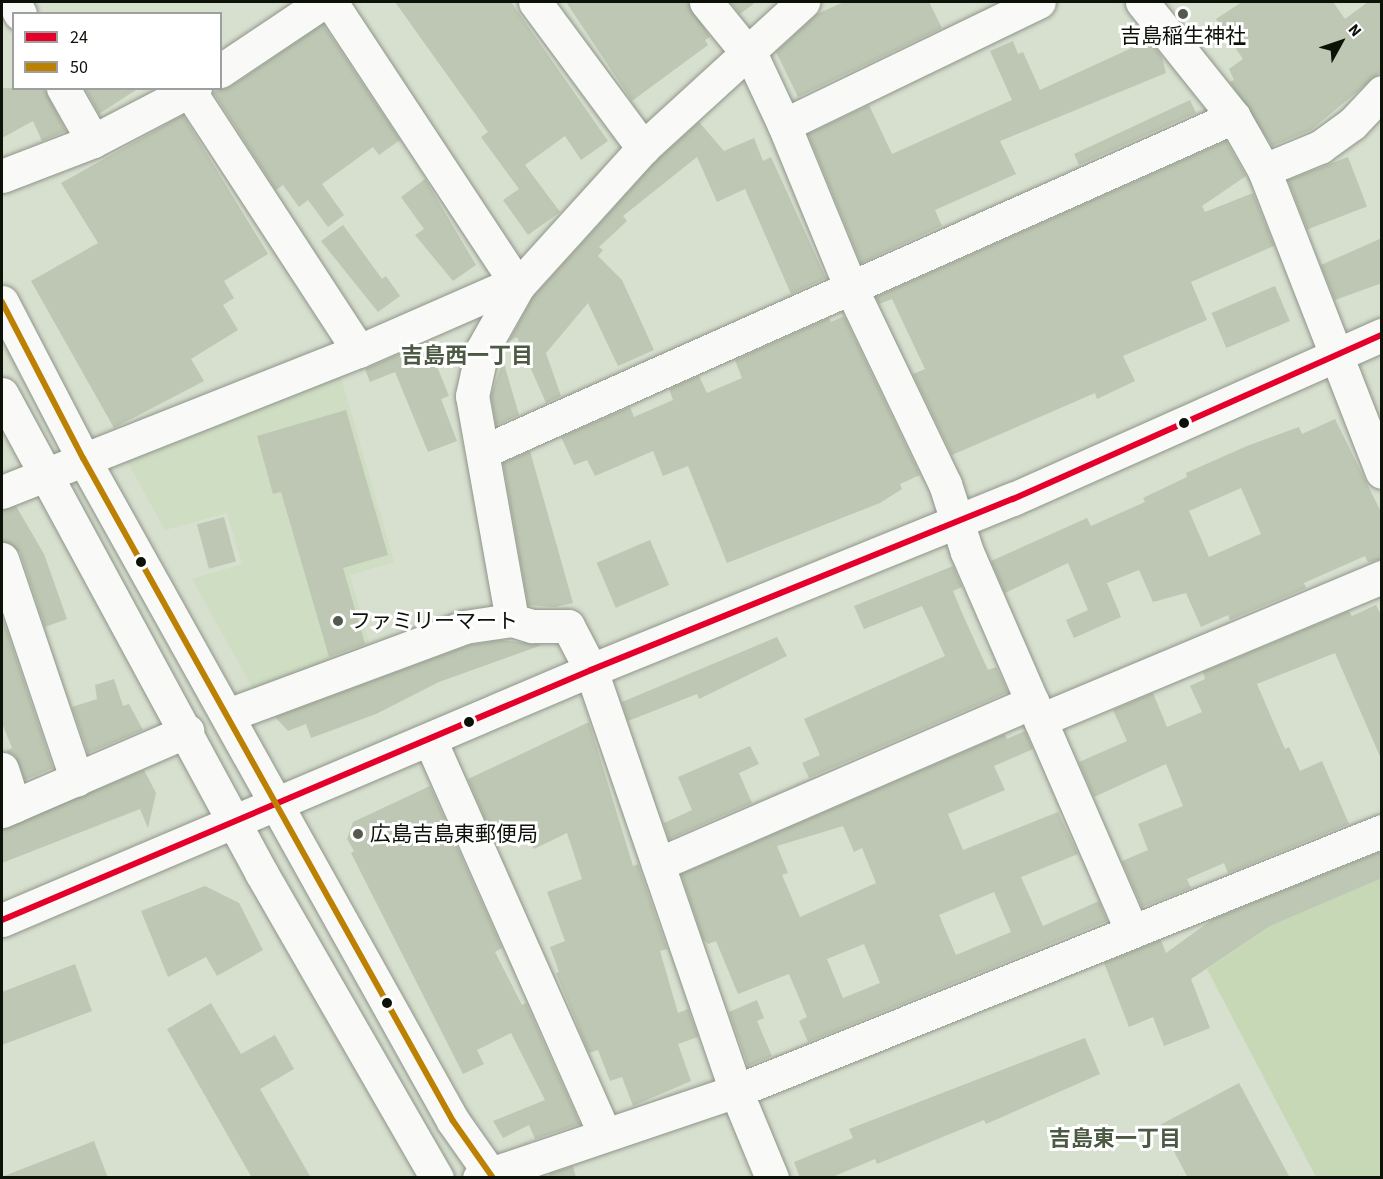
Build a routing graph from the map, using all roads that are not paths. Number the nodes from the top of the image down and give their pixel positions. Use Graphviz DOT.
graph roads {
  1 [pos="535,2"];
  2 [pos="706,2"];
  3 [pos="803,2"];
  4 [pos="1039,2"];
  5 [pos="1142,2"];
  6 [pos="313,5"];
  7 [pos="744,54"];
  8 [pos="222,70"];
  9 [pos="64,90"];
  10 [pos="192,90"];
  11 [pos="1382,92"];
  12 [pos="1234,117"];
  13 [pos="784,125"];
  14 [pos="93,141"];
  15 [pos="643,148"];
  16 [pos="1264,170"];
  17 [pos="2,176"];
  18 [pos="518,286"];
  19 [pos="850,286"];
  20 [pos="2,302"];
  21 [pos="1382,334"];
  22 [pos="358,351"];
  23 [pos="1333,355"];
  24 [pos="2,394"];
  25 [pos="484,451"];
  26 [pos="83,458"];
  27 [pos="1382,472"];
  28 [pos="46,474"];
  29 [pos="2,492"];
  30 [pos="960,521"];
  31 [pos="2,559"];
  32 [pos="1382,577"];
  33 [pos="512,620"];
  34 [pos="591,670"];
  35 [pos="1036,711"];
  36 [pos="228,715"];
  37 [pos="187,731"];
  38 [pos="430,740"];
  39 [pos="2,769"];
  40 [pos="76,780"];
  41 [pos="276,804"];
  42 [pos="8,809"];
  43 [pos="233,821"];
  44 [pos="1382,831"];
  45 [pos="658,864"];
  46 [pos="2,920"];
  47 [pos="1132,931"];
  48 [pos="736,1091"];
  49 [pos="605,1135"];
  50 [pos="487,1176"];
  51 [pos="437,1178"];
  52 [pos="772,1178"];
  1 -- 15 [label="street"];
  2 -- 7 [label="street"];
  3 -- 7 [label="street"];
  4 -- 13 [label="street"];
  5 -- 12 [label="street"];
  6 -- 8 [label="street"];
  6 -- 18 [label="street"];
  7 -- 13 [label="street"];
  7 -- 15 [label="street"];
  9 -- 14 [label="street"];
  10 -- 14 [label="street"];
  10 -- 22 [label="street"];
  11 -- 16 [label="street"];
  12 -- 16 [label="street"];
  12 -- 19 [label="street"];
  13 -- 19 [label="street"];
  14 -- 17 [label="street"];
  15 -- 18 [label="street"];
  16 -- 23 [label="street"];
  18 -- 22 [label="street"];
  18 -- 25 [label="street"];
  19 -- 25 [label="street"];
  19 -- 30 [label="street"];
  20 -- 26 [label="street"];
  21 -- 23 [label="street"];
  22 -- 26 [label="street"];
  23 -- 27 [label="street"];
  23 -- 30 [label="street"];
  24 -- 28 [label="street"];
  25 -- 33 [label="street"];
  26 -- 28 [label="street"];
  26 -- 36 [label="street"];
  28 -- 29 [label="street"];
  28 -- 37 [label="street"];
  30 -- 34 [label="street"];
  30 -- 35 [label="street"];
  31 -- 40 [label="street"];
  32 -- 35 [label="street"];
  33 -- 34 [label="street"];
  33 -- 36 [label="street"];
  34 -- 38 [label="street"];
  34 -- 45 [label="street"];
  35 -- 45 [label="street"];
  35 -- 47 [label="street"];
  36 -- 41 [label="street"];
  37 -- 40 [label="street"];
  37 -- 43 [label="street"];
  38 -- 41 [label="street"];
  38 -- 49 [label="street"];
  39 -- 42 [label="street"];
  40 -- 42 [label="street"];
  41 -- 43 [label="street"];
  41 -- 50 [label="street"];
  43 -- 46 [label="street"];
  43 -- 51 [label="street"];
  44 -- 47 [label="street"];
  45 -- 48 [label="street"];
  47 -- 48 [label="street"];
  48 -- 49 [label="street"];
  48 -- 52 [label="street"];
  49 -- 50 [label="street"];
}
